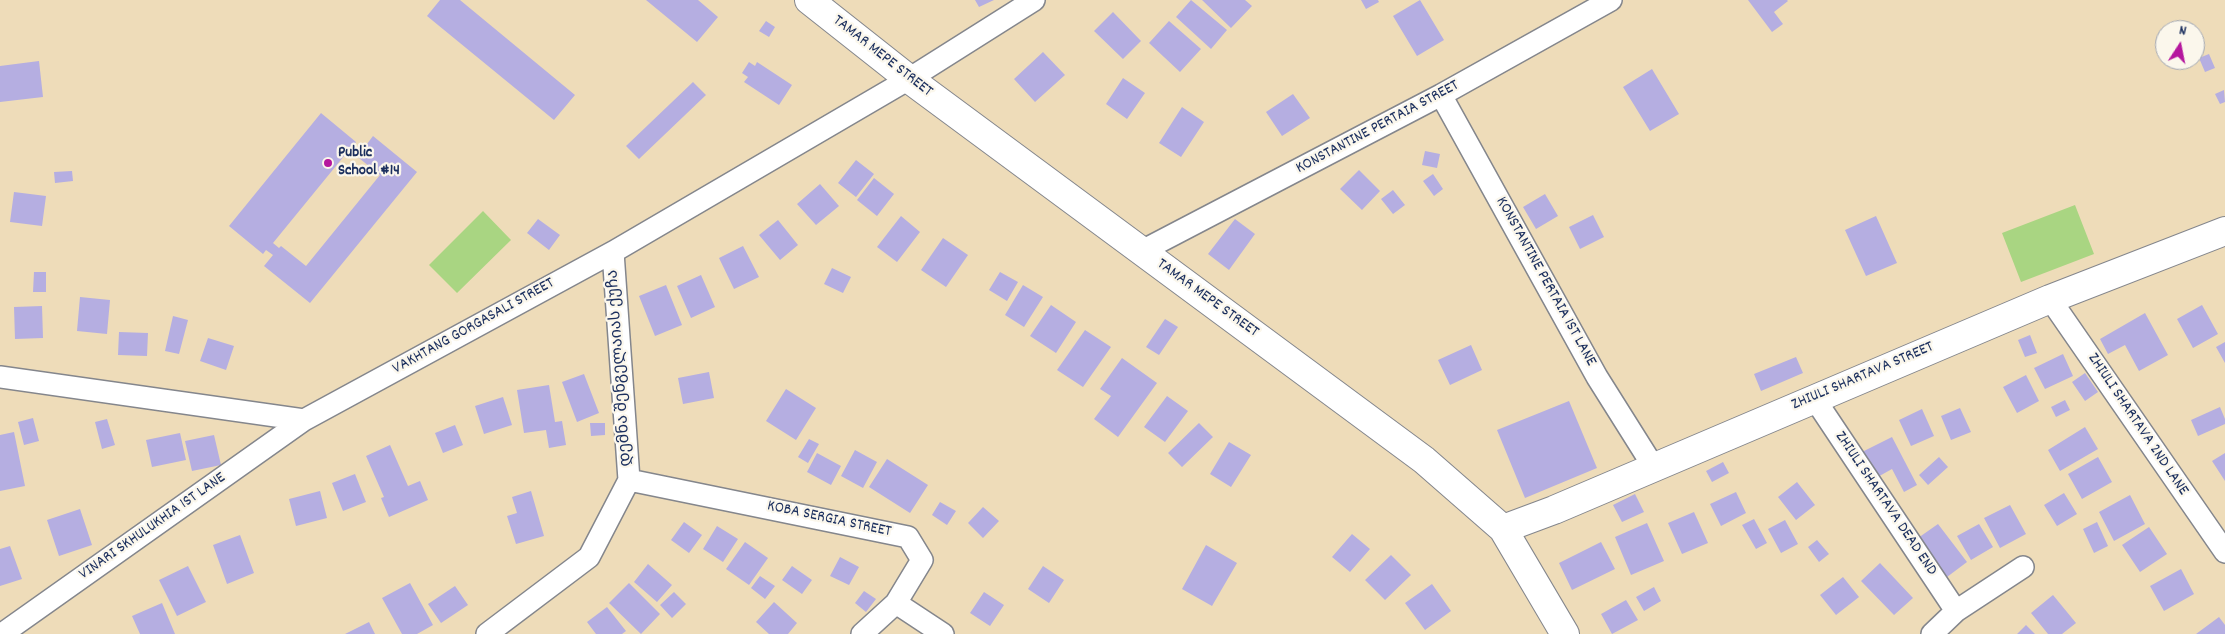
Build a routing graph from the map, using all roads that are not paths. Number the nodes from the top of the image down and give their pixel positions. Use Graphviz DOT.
graph roads {
  1 [pos="809,0"];
  2 [pos="1034,0"];
  3 [pos="1611,0"];
  4 [pos="910,79"];
  5 [pos="1441,95"];
  6 [pos="2225,231"];
  7 [pos="1142,251"];
  8 [pos="613,252"];
  9 [pos="2050,299"];
  10 [pos="0,377"];
  11 [pos="1814,398"];
  12 [pos="304,420"];
  13 [pos="1653,466"];
  14 [pos="629,480"];
  15 [pos="1503,529"];
  16 [pos="2225,552"];
  17 [pos="2023,567"];
  18 [pos="896,603"];
  19 [pos="1956,611"];
  20 [pos="2,634"];
  21 [pos="487,634"];
  22 [pos="862,634"];
  23 [pos="943,634"];
  24 [pos="1565,634"];
  25 [pos="1932,634"];
  1 -- 4 [label="street, TAMAR MEPE STREET"];
  2 -- 4 [label="street, VAKHTANG GORGASALI STREET"];
  3 -- 5 [label="street, KONSTANTINE PERTAIA STREET"];
  4 -- 7 [label="street, TAMAR MEPE STREET"];
  4 -- 8 [label="street, VAKHTANG GORGASALI STREET"];
  5 -- 7 [label="street, KONSTANTINE PERTAIA STREET"];
  5 -- 13 [label="street, KONSTANTINE PERTAIA 1ST LANE"];
  6 -- 9 [label="street, ZHIULI SHARTAVA STREET"];
  7 -- 15 [label="street, TAMAR MEPE STREET"];
  8 -- 12 [label="street, VAKHTANG GORGASALI STREET"];
  8 -- 14 [label="street, დემნა შენგელაიას ქუჩა"];
  9 -- 11 [label="street, ZHIULI SHARTAVA STREET"];
  9 -- 16 [label="street, ZHIULI SHARTAVA 2ND LANE"];
  10 -- 12 [label="street"];
  11 -- 13 [label="street, ZHIULI SHARTAVA STREET"];
  11 -- 19 [label="street, ZHIULI SHARTAVA DEAD END"];
  12 -- 20 [label="street, VINARI SKHULUKHIA 1ST LANE"];
  13 -- 15 [label="street, ZHIULI SHARTAVA STREET"];
  14 -- 18 [label="street, KOBA SERGIA STREET"];
  14 -- 21 [label="street, დემნა შენგელაიას ქუჩა"];
  15 -- 24 [label="street, TAMAR MEPE STREET"];
  17 -- 19 [label="street"];
  18 -- 22 [label="street, KOBA SERGIA STREET"];
  18 -- 23 [label="street"];
  19 -- 25 [label="street"];
}
